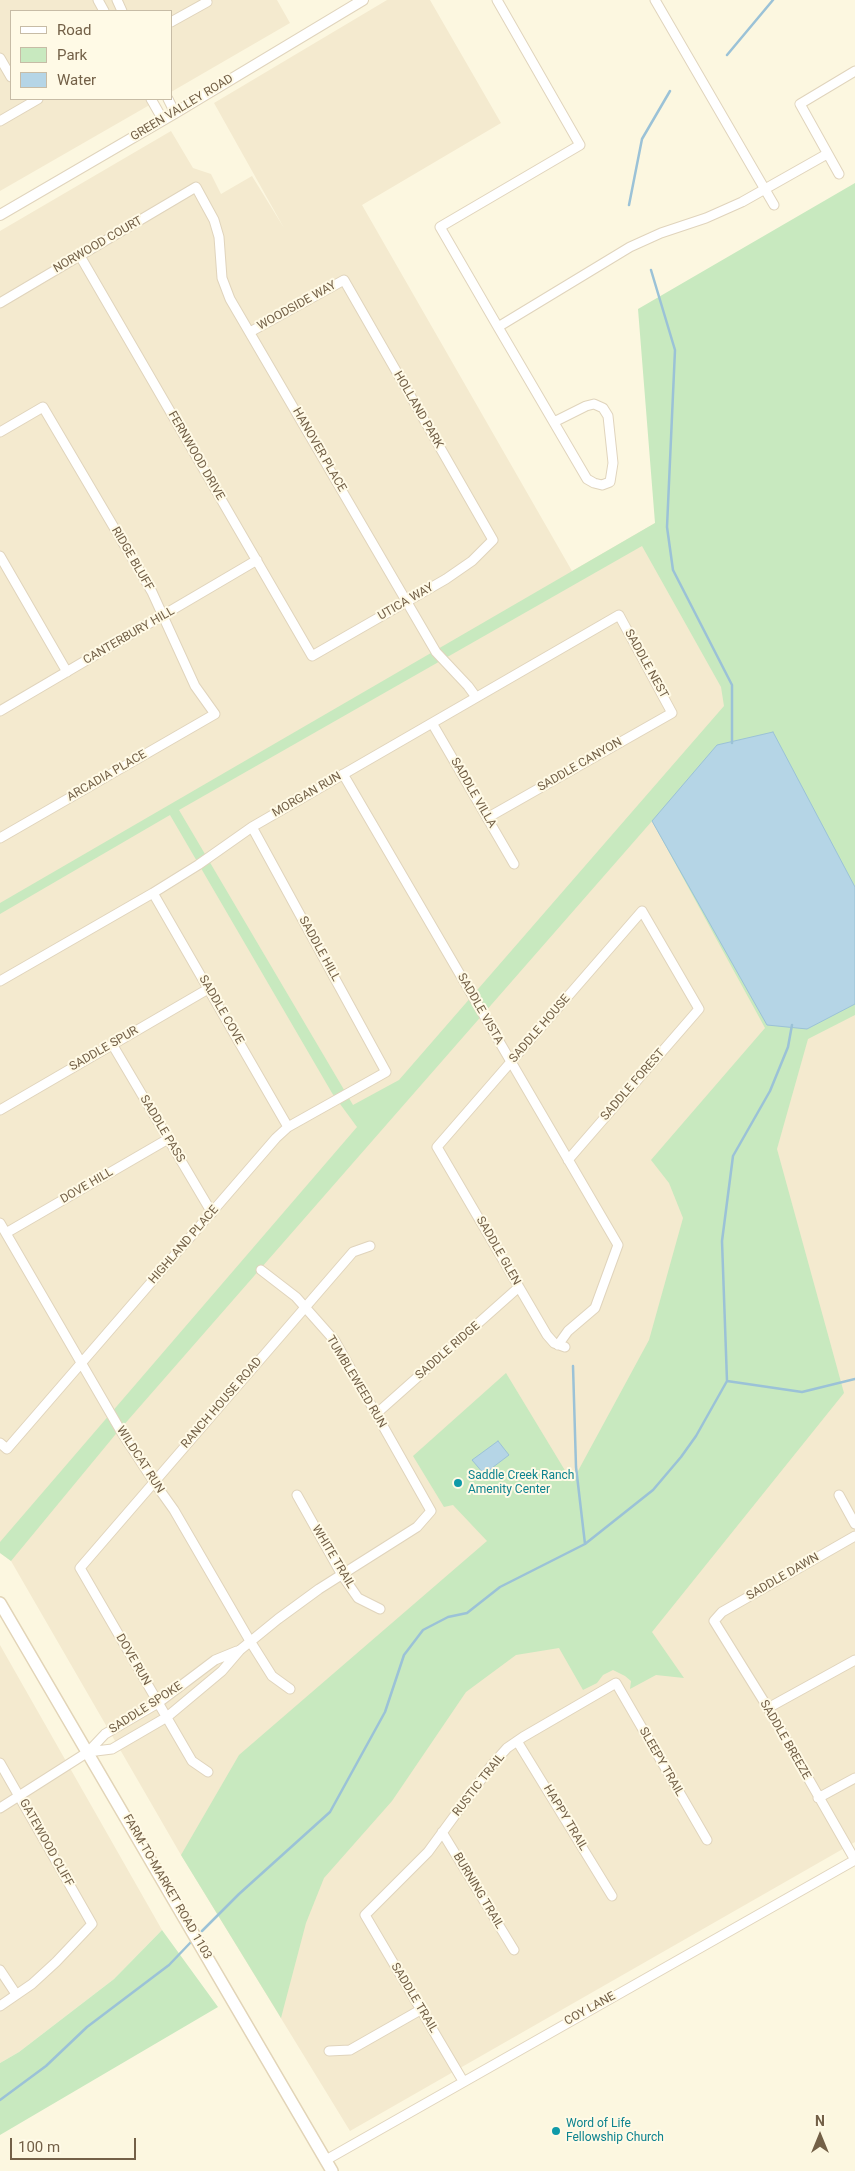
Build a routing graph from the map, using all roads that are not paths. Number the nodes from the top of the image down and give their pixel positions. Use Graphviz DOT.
graph roads {
  1 [pos="363,0"];
  2 [pos="497,0"];
  3 [pos="655,0"];
  4 [pos="206,1"];
  5 [pos="172,21"];
  6 [pos="0,58"];
  7 [pos="855,71"];
  8 [pos="10,76"];
  9 [pos="152,100"];
  10 [pos="168,100"];
  11 [pos="26,102"];
  12 [pos="175,113"];
  13 [pos="163,120"];
  14 [pos="0,121"];
  15 [pos="827,154"];
  16 [pos="839,174"];
  17 [pos="196,187"];
  18 [pos="765,189"];
  19 [pos="774,204"];
  20 [pos="0,214"];
  21 [pos="80,256"];
  22 [pos="344,280"];
  23 [pos="0,303"];
  24 [pos="498,327"];
  25 [pos="250,332"];
  26 [pos="554,422"];
  27 [pos="0,432"];
  28 [pos="493,540"];
  29 [pos="0,556"];
  30 [pos="257,560"];
  31 [pos="407,602"];
  32 [pos="164,615"];
  33 [pos="619,616"];
  34 [pos="312,656"];
  35 [pos="67,672"];
  36 [pos="476,697"];
  37 [pos="0,710"];
  38 [pos="672,713"];
  39 [pos="215,714"];
  40 [pos="432,723"];
  41 [pos="343,774"];
  42 [pos="487,818"];
  43 [pos="252,827"];
  44 [pos="0,838"];
  45 [pos="514,864"];
  46 [pos="153,893"];
  47 [pos="0,981"];
  48 [pos="208,988"];
  49 [pos="699,1010"];
  50 [pos="112,1044"];
  51 [pos="511,1062"];
  52 [pos="386,1072"];
  53 [pos="0,1110"];
  54 [pos="288,1128"];
  55 [pos="168,1139"];
  56 [pos="437,1147"];
  57 [pos="568,1160"];
  58 [pos="212,1213"];
  59 [pos="0,1223"];
  60 [pos="6,1233"];
  61 [pos="370,1246"];
  62 [pos="261,1270"];
  63 [pos="519,1288"];
  64 [pos="305,1307"];
  65 [pos="562,1346"];
  66 [pos="83,1363"];
  67 [pos="376,1414"];
  68 [pos="4,1446"];
  69 [pos="154,1482"];
  70 [pos="297,1495"];
  71 [pos="839,1495"];
  72 [pos="431,1511"];
  73 [pos="855,1524"];
  74 [pos="855,1536"];
  75 [pos="80,1568"];
  76 [pos="342,1575"];
  77 [pos="0,1603"];
  78 [pos="380,1609"];
  79 [pos="714,1621"];
  80 [pos="250,1641"];
  81 [pos="240,1650"];
  82 [pos="855,1660"];
  83 [pos="616,1683"];
  84 [pos="290,1689"];
  85 [pos="158,1703"];
  86 [pos="768,1708"];
  87 [pos="167,1717"];
  88 [pos="517,1741"];
  89 [pos="88,1752"];
  90 [pos="0,1763"];
  91 [pos="208,1772"];
  92 [pos="855,1778"];
  93 [pos="19,1795"];
  94 [pos="818,1798"];
  95 [pos="0,1808"];
  96 [pos="442,1832"];
  97 [pos="706,1840"];
  98 [pos="855,1860"];
  99 [pos="612,1896"];
  100 [pos="365,1914"];
  101 [pos="514,1950"];
  102 [pos="0,1970"];
  103 [pos="16,1994"];
  104 [pos="0,2006"];
  105 [pos="422,2009"];
  106 [pos="329,2051"];
  107 [pos="463,2081"];
  108 [pos="326,2160"];
  109 [pos="332,2171"];
  1 -- 12 [label="street, GREEN VALLEY ROAD"];
  2 -- 24 [label="street"];
  3 -- 18 [label="street"];
  4 -- 5 [label="street"];
  6 -- 8 [label="street"];
  7 -- 15 [label="street"];
  9 -- 13 [label="street"];
  10 -- 12 [label="street"];
  11 -- 14 [label="street"];
  12 -- 13 [label="street, GREEN VALLEY ROAD"];
  13 -- 20 [label="street, GREEN VALLEY ROAD"];
  15 -- 16 [label="street"];
  15 -- 18 [label="street"];
  17 -- 21 [label="street, NORWOOD COURT"];
  17 -- 25 [label="street, HANOVER PLACE"];
  18 -- 19 [label="street"];
  18 -- 24 [label="street"];
  21 -- 23 [label="street, NORWOOD COURT"];
  21 -- 30 [label="street, FERNWOOD DRIVE"];
  22 -- 25 [label="street, WOODSIDE WAY"];
  22 -- 28 [label="street, HOLLAND PARK"];
  24 -- 26 [label="street"];
  25 -- 31 [label="street, HANOVER PLACE"];
  26 -- 26 [label="street"];
  27 -- 32 [label="street, RIDGE BLUFF"];
  28 -- 31 [label="street, UTICA WAY"];
  29 -- 35 [label="street"];
  30 -- 32 [label="street, CANTERBURY HILL"];
  30 -- 34 [label="street, FERNWOOD DRIVE"];
  31 -- 34 [label="street, UTICA WAY"];
  31 -- 36 [label="street, HANOVER PLACE"];
  32 -- 35 [label="street, CANTERBURY HILL"];
  32 -- 39 [label="street, RIDGE BLUFF"];
  33 -- 36 [label="street, MORGAN RUN"];
  33 -- 38 [label="street, SADDLE NEST"];
  35 -- 37 [label="street, CANTERBURY HILL"];
  36 -- 40 [label="street, MORGAN RUN"];
  38 -- 42 [label="street, SADDLE CANYON"];
  39 -- 44 [label="street, ARCADIA PLACE"];
  40 -- 41 [label="street, MORGAN RUN"];
  40 -- 42 [label="street, SADDLE VILLA"];
  41 -- 43 [label="street, MORGAN RUN"];
  41 -- 51 [label="street, SADDLE VISTA"];
  42 -- 45 [label="street, SADDLE VILLA"];
  43 -- 46 [label="street, MORGAN RUN"];
  43 -- 52 [label="street, SADDLE HILL"];
  46 -- 47 [label="street, MORGAN RUN"];
  46 -- 48 [label="street, SADDLE COVE"];
  48 -- 50 [label="street, SADDLE SPUR"];
  48 -- 54 [label="street, SADDLE COVE"];
  49 -- 51 [label="street, SADDLE HOUSE"];
  49 -- 57 [label="street, SADDLE FOREST"];
  50 -- 53 [label="street, SADDLE SPUR"];
  50 -- 55 [label="street, SADDLE PASS"];
  51 -- 56 [label="street, SADDLE HOUSE"];
  51 -- 57 [label="street, SADDLE VISTA"];
  52 -- 54 [label="street, HIGHLAND PLACE"];
  54 -- 58 [label="street, HIGHLAND PLACE"];
  55 -- 58 [label="street, SADDLE PASS"];
  55 -- 60 [label="street, DOVE HILL"];
  56 -- 63 [label="street, SADDLE GLEN"];
  57 -- 65 [label="street, SADDLE VISTA"];
  58 -- 66 [label="street, HIGHLAND PLACE"];
  59 -- 60 [label="street, WILDCAT RUN"];
  60 -- 66 [label="street, WILDCAT RUN"];
  61 -- 64 [label="street, RANCH HOUSE ROAD"];
  62 -- 64 [label="street, TUMBLEWEED RUN"];
  63 -- 65 [label="street, SADDLE GLEN"];
  63 -- 67 [label="street, SADDLE RIDGE"];
  64 -- 67 [label="street, TUMBLEWEED RUN"];
  64 -- 69 [label="street, RANCH HOUSE ROAD"];
  66 -- 68 [label="street, HIGHLAND PLACE"];
  66 -- 69 [label="street, WILDCAT RUN"];
  67 -- 72 [label="street, TUMBLEWEED RUN"];
  69 -- 75 [label="street, RANCH HOUSE ROAD"];
  69 -- 80 [label="street, WILDCAT RUN"];
  70 -- 76 [label="street, WHITE TRAIL"];
  71 -- 73 [label="street"];
  72 -- 76 [label="street, SADDLE SPOKE"];
  74 -- 79 [label="street, SADDLE DAWN"];
  75 -- 85 [label="street, DOVE RUN"];
  76 -- 78 [label="street, WHITE TRAIL"];
  76 -- 80 [label="street, SADDLE SPOKE"];
  77 -- 89 [label="main road, FARM-TO-MARKET ROAD 1103"];
  79 -- 86 [label="street, SADDLE BREEZE"];
  80 -- 81 [label="street, SADDLE SPOKE"];
  80 -- 84 [label="street, WILDCAT RUN"];
  81 -- 85 [label="street, SADDLE SPOKE"];
  81 -- 87 [label="street, SADDLE SPOKE"];
  82 -- 86 [label="street"];
  83 -- 88 [label="street, RUSTIC TRAIL"];
  83 -- 97 [label="street, SLEEPY TRAIL"];
  85 -- 87 [label="street, DOVE RUN"];
  85 -- 89 [label="street, SADDLE SPOKE"];
  86 -- 94 [label="street, SADDLE BREEZE"];
  87 -- 89 [label="street, SADDLE SPOKE"];
  87 -- 91 [label="street, DOVE RUN"];
  88 -- 96 [label="street, RUSTIC TRAIL"];
  88 -- 99 [label="street, HAPPY TRAIL"];
  89 -- 93 [label="street"];
  89 -- 108 [label="main road, FARM-TO-MARKET ROAD 1103"];
  90 -- 93 [label="street, GATEWOOD CLIFF"];
  92 -- 94 [label="street"];
  93 -- 95 [label="street"];
  93 -- 103 [label="street, GATEWOOD CLIFF"];
  94 -- 98 [label="street, SADDLE BREEZE"];
  96 -- 100 [label="street, RUSTIC TRAIL"];
  96 -- 101 [label="street, BURNING TRAIL"];
  98 -- 107 [label="street, COY LANE"];
  100 -- 105 [label="street, SADDLE TRAIL"];
  102 -- 103 [label="street"];
  103 -- 104 [label="street"];
  105 -- 106 [label="street"];
  105 -- 107 [label="street, SADDLE TRAIL"];
  107 -- 108 [label="street, COY LANE"];
  108 -- 109 [label="main road, FARM-TO-MARKET ROAD 1103"];
}
